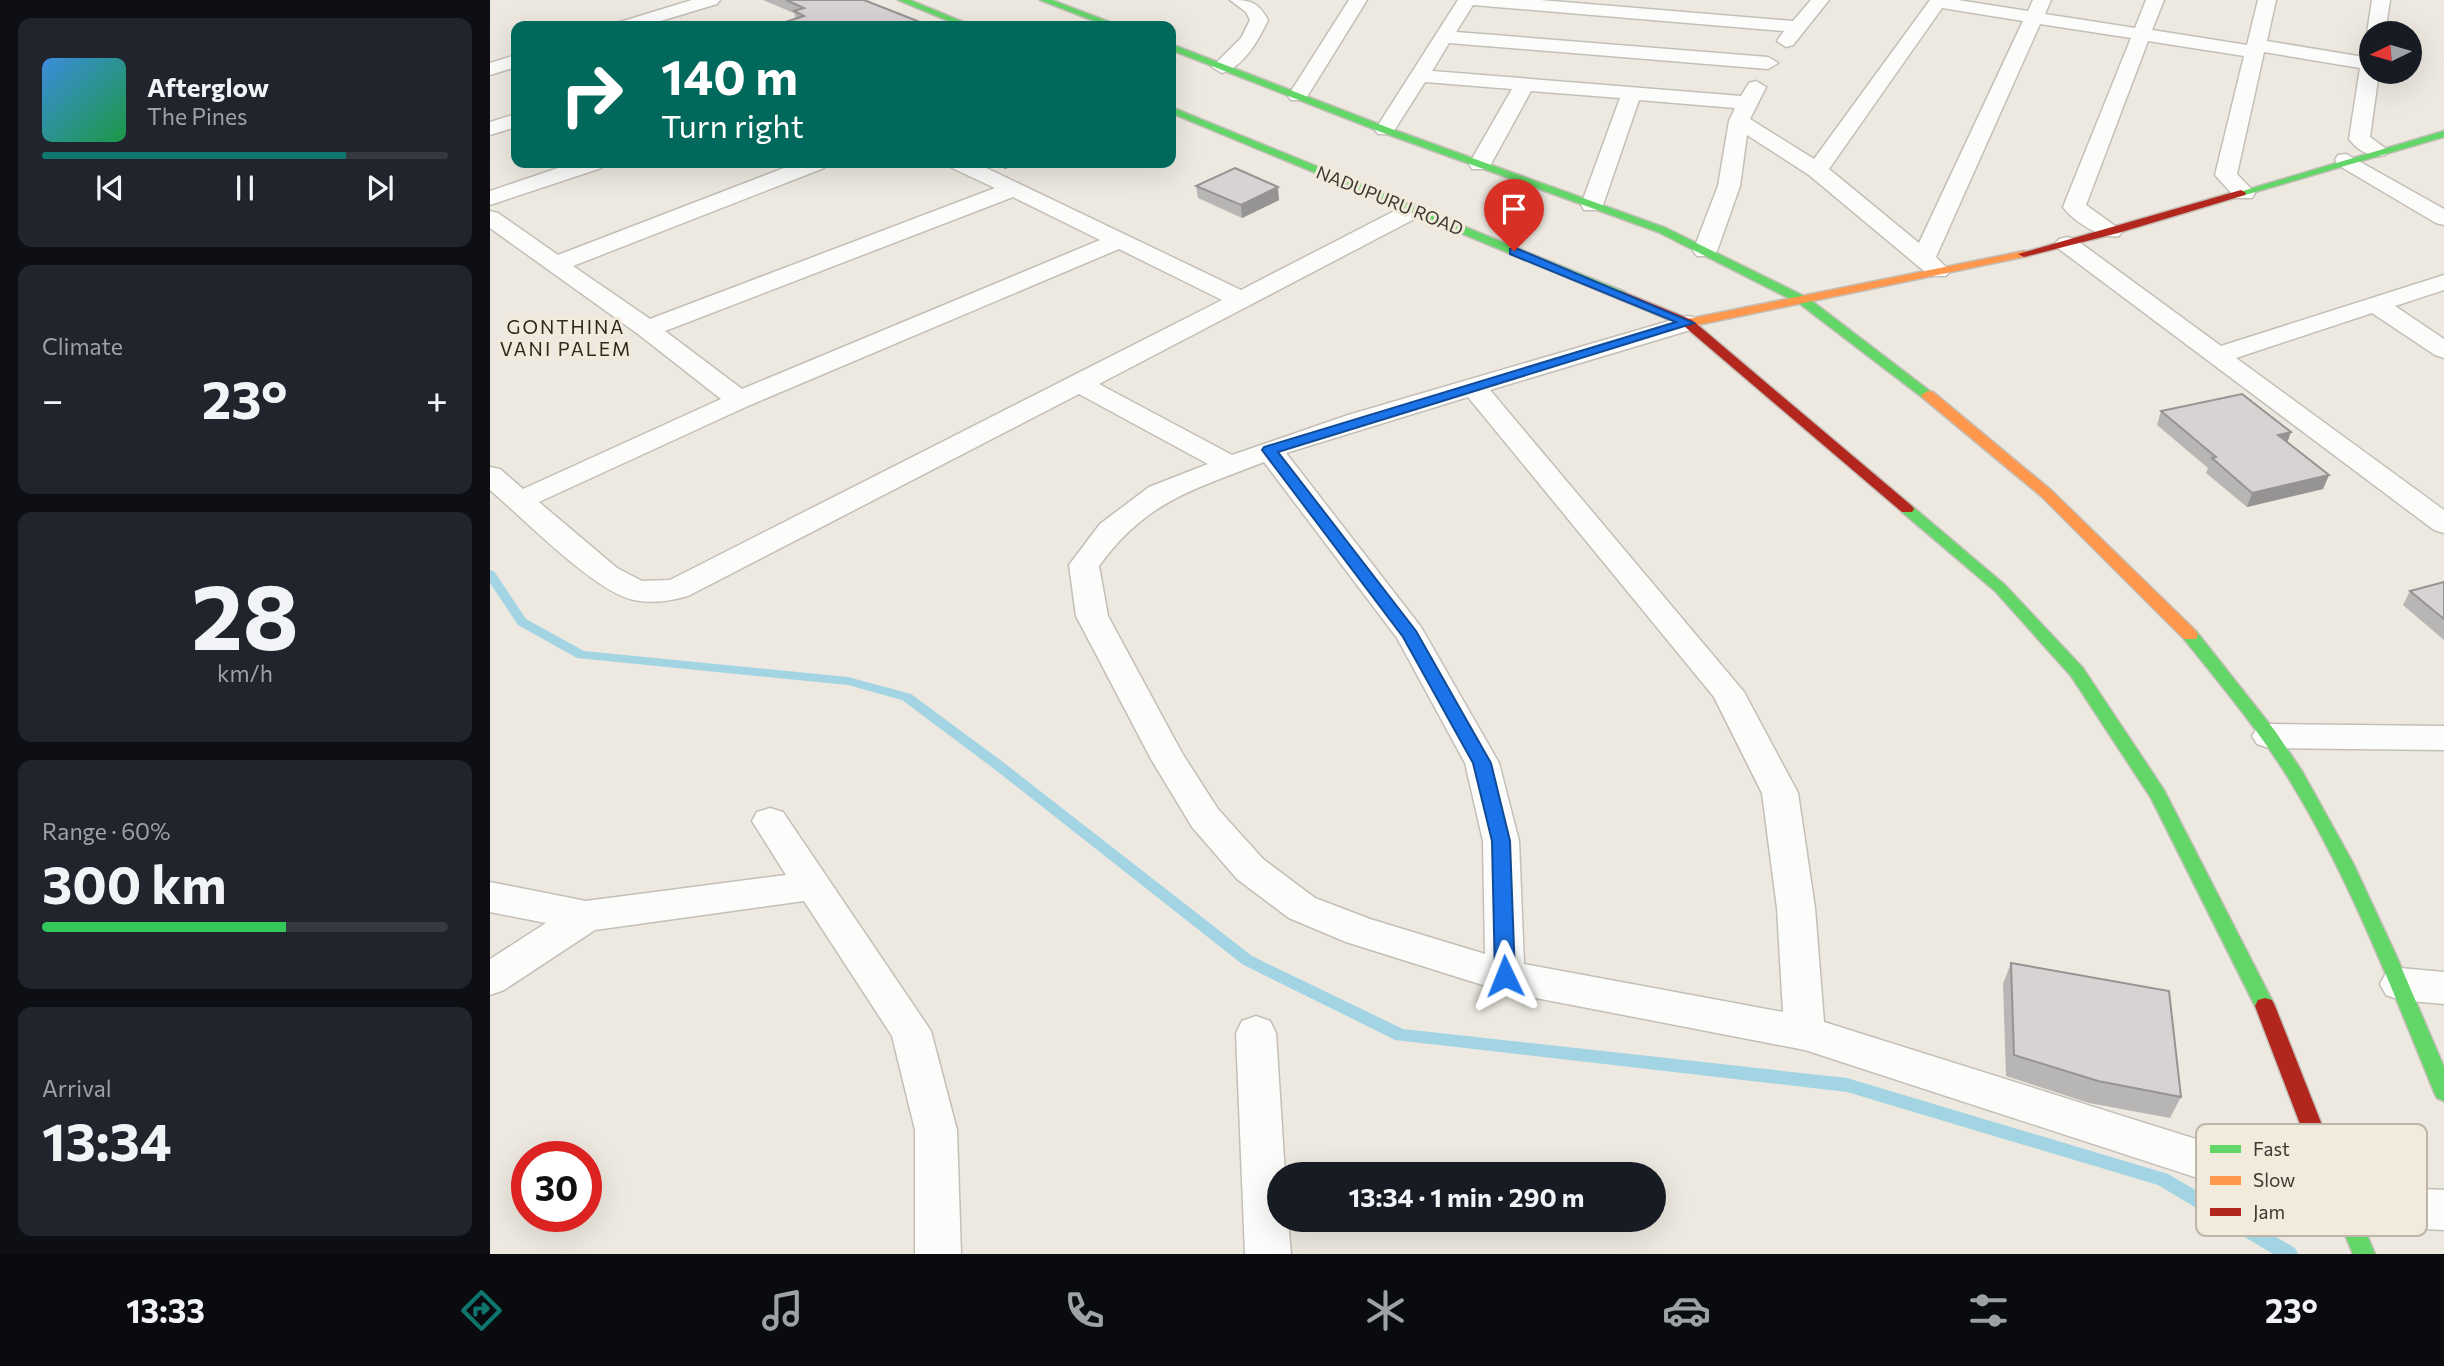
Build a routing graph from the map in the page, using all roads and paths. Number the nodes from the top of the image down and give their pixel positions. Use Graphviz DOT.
graph roads {
  1 [pos="712,0"];
  2 [pos="902,0"];
  3 [pos="1044,0"];
  4 [pos="1239,0"];
  5 [pos="1359,0"];
  6 [pos="1467,0"];
  7 [pos="1476,0"];
  8 [pos="1820,0"];
  9 [pos="2155,0"];
  10 [pos="2267,0"];
  11 [pos="2381,0"];
  12 [pos="1938,1"];
  13 [pos="2038,9"];
  14 [pos="650,21"];
  15 [pos="955,21"];
  16 [pos="1101,21"];
  17 [pos="2378,21"];
  18 [pos="1798,27"];
  19 [pos="2141,35"];
  20 [pos="1444,37"];
  21 [pos="2255,48"];
  22 [pos="1176,49"];
  23 [pos="2359,61"];
  24 [pos="511,63"];
  25 [pos="1768,63"];
  26 [pos="1222,67"];
  27 [pos="490,69"];
  28 [pos="1419,76"];
  29 [pos="1525,84"];
  30 [pos="2368,84"];
  31 [pos="1632,93"];
  32 [pos="1298,96"];
  33 [pos="1176,112"];
  34 [pos="1744,112"];
  35 [pos="511,122"];
  36 [pos="490,129"];
  37 [pos="1385,130"];
  38 [pos="2444,134"];
  39 [pos="2378,151"];
  40 [pos="2346,160"];
  41 [pos="1480,164"];
  42 [pos="578,168"];
  43 [pos="803,168"];
  44 [pos="969,168"];
  45 [pos="1817,170"];
  46 [pos="1011,190"];
  47 [pos="2244,193"];
  48 [pos="490,198"];
  49 [pos="1592,205"];
  50 [pos="1415,210"];
  51 [pos="490,218"];
  52 [pos="2444,218"];
  53 [pos="2111,231"];
  54 [pos="1118,241"];
  55 [pos="2067,244"];
  56 [pos="1705,251"];
  57 [pos="557,264"];
  58 [pos="1931,265"];
  59 [pos="2444,282"];
  60 [pos="1240,299"];
  61 [pos="1804,301"];
  62 [pos="2375,304"];
  63 [pos="1688,323"];
  64 [pos="648,329"];
  65 [pos="2444,351"];
  66 [pos="2219,355"];
  67 [pos="1078,383"];
  68 [pos="1474,387"];
  69 [pos="739,400"];
  70 [pos="1269,450"];
  71 [pos="1230,465"];
  72 [pos="490,475"];
  73 [pos="519,501"];
  74 [pos="2444,524"];
  75 [pos="2269,736"];
  76 [pos="2444,738"];
  77 [pos="770,821"];
  78 [pos="811,886"];
  79 [pos="490,897"];
  80 [pos="586,916"];
  81 [pos="1505,976"];
  82 [pos="490,979"];
  83 [pos="2400,984"];
  84 [pos="2444,988"];
  85 [pos="1256,1033"];
  86 [pos="1805,1033"];
  87 [pos="2444,1091"];
  88 [pos="2310,1124"];
  89 [pos="2196,1158"];
  90 [pos="2356,1236"];
  91 [pos="938,1254"];
  92 [pos="1268,1254"];
  93 [pos="2364,1254"];
  1 -- 14 [label="street"];
  2 -- 15 [label="street"];
  3 -- 16 [label="street"];
  4 -- 26 [label="street"];
  5 -- 32 [label="street"];
  6 -- 20 [label="street"];
  7 -- 18 [label="street"];
  8 -- 18 [label="street"];
  9 -- 19 [label="street"];
  10 -- 21 [label="street"];
  11 -- 17 [label="street"];
  12 -- 13 [label="street"];
  12 -- 45 [label="street"];
  13 -- 19 [label="street"];
  13 -- 58 [label="street"];
  18 -- 25 [label="street"];
  19 -- 21 [label="street"];
  19 -- 53 [label="street"];
  20 -- 25 [label="street"];
  20 -- 28 [label="street"];
  21 -- 23 [label="street"];
  21 -- 47 [label="street"];
  22 -- 26 [label="street"];
  24 -- 27 [label="street"];
  25 -- 34 [label="street"];
  26 -- 32 [label="street"];
  28 -- 29 [label="street"];
  28 -- 37 [label="street"];
  29 -- 31 [label="street"];
  29 -- 41 [label="street"];
  30 -- 39 [label="street"];
  31 -- 34 [label="street"];
  31 -- 49 [label="street"];
  32 -- 37 [label="street"];
  33 -- 50 [label="street, NADUPURU ROAD"];
  34 -- 45 [label="street"];
  34 -- 56 [label="street"];
  35 -- 36 [label="street"];
  37 -- 41 [label="street"];
  38 -- 39 [label="street"];
  39 -- 40 [label="street"];
  40 -- 47 [label="street"];
  40 -- 52 [label="street"];
  41 -- 49 [label="street"];
  42 -- 48 [label="street"];
  43 -- 57 [label="street"];
  44 -- 46 [label="street"];
  45 -- 58 [label="street"];
  46 -- 54 [label="street"];
  46 -- 64 [label="street"];
  47 -- 53 [label="street"];
  49 -- 56 [label="street"];
  50 -- 60 [label="street"];
  50 -- 63 [label="street, NADUPURU ROAD"];
  51 -- 57 [label="street"];
  53 -- 55 [label="street"];
  54 -- 60 [label="street"];
  54 -- 69 [label="street"];
  55 -- 58 [label="street"];
  55 -- 66 [label="street"];
  56 -- 61 [label="street"];
  57 -- 64 [label="street"];
  58 -- 61 [label="street"];
  59 -- 62 [label="street"];
  60 -- 67 [label="street"];
  61 -- 63 [label="street"];
  61 -- 75 [label="street"];
  62 -- 65 [label="street"];
  62 -- 66 [label="street"];
  63 -- 68 [label="street"];
  63 -- 88 [label="street, NADUPURU ROAD"];
  64 -- 69 [label="street"];
  66 -- 74 [label="street"];
  67 -- 71 [label="street"];
  67 -- 73 [label="street"];
  68 -- 70 [label="street"];
  68 -- 86 [label="street"];
  69 -- 73 [label="street"];
  70 -- 71 [label="street"];
  70 -- 81 [label="street"];
  71 -- 81 [label="street"];
  72 -- 73 [label="street"];
  75 -- 76 [label="street"];
  75 -- 83 [label="street"];
  77 -- 78 [label="street"];
  78 -- 80 [label="street"];
  78 -- 91 [label="street"];
  79 -- 80 [label="street"];
  80 -- 82 [label="street"];
  81 -- 86 [label="street"];
  83 -- 84 [label="street"];
  83 -- 87 [label="street"];
  85 -- 92 [label="street"];
  86 -- 89 [label="street"];
  90 -- 93 [label="street, NADUPURU ROAD"];
}
